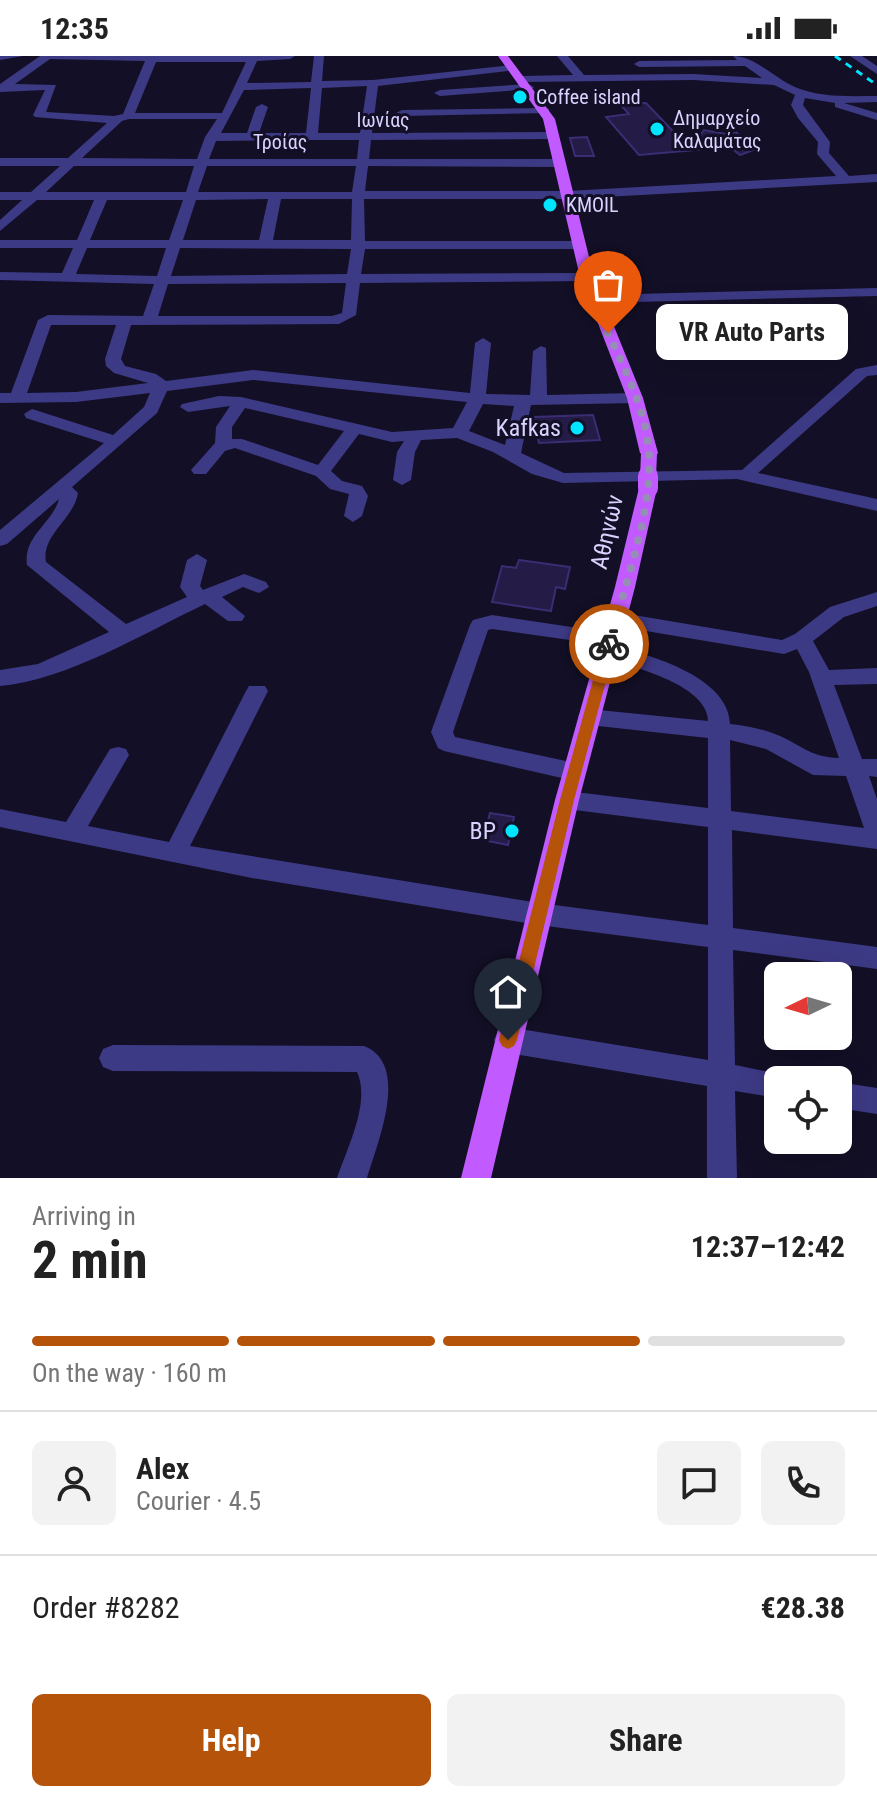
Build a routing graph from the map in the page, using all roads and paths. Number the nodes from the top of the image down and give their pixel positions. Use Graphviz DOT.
graph roads {
  1 [pos="18,56"];
  2 [pos="47,56"];
  3 [pos="276,56"];
  4 [pos="290,56"];
  5 [pos="319,56"];
  6 [pos="503,56"];
  7 [pos="562,56"];
  8 [pos="855,56"];
  9 [pos="0,57"];
  10 [pos="152,58"];
  11 [pos="227,58"];
  12 [pos="253,58"];
  13 [pos="743,59"];
  14 [pos="512,68"];
  15 [pos="877,71"];
  16 [pos="581,78"];
  17 [pos="622,78"];
  18 [pos="775,82"];
  19 [pos="373,83"];
  20 [pos="524,83"];
  21 [pos="318,85"];
  22 [pos="240,87"];
  23 [pos="1,88"];
  24 [pos="440,93"];
  25 [pos="801,95"];
  26 [pos="877,99"];
  27 [pos="829,101"];
  28 [pos="262,107"];
  29 [pos="545,111"];
  30 [pos="402,113"];
  31 [pos="225,116"];
  32 [pos="877,117"];
  33 [pos="122,118"];
  34 [pos="554,136"];
  35 [pos="211,137"];
  36 [pos="252,137"];
  37 [pos="312,138"];
  38 [pos="366,138"];
  39 [pos="0,162"];
  40 [pos="70,162"];
  41 [pos="202,162"];
  42 [pos="362,162"];
  43 [pos="560,163"];
  44 [pos="877,178"];
  45 [pos="846,180"];
  46 [pos="102,195"];
  47 [pos="191,195"];
  48 [pos="358,195"];
  49 [pos="568,195"];
  50 [pos="0,196"];
  51 [pos="35,196"];
  52 [pos="275,196"];
  53 [pos="0,227"];
  54 [pos="0,244"];
  55 [pos="82,244"];
  56 [pos="176,244"];
  57 [pos="265,245"];
  58 [pos="579,245"];
  59 [pos="358,246"];
  60 [pos="0,276"];
  61 [pos="68,277"];
  62 [pos="587,277"];
  63 [pos="700,277"];
  64 [pos="355,278"];
  65 [pos="162,279"];
  66 [pos="875,292"];
  67 [pos="707,295"];
  68 [pos="595,299"];
  69 [pos="877,308"];
  70 [pos="125,320"];
  71 [pos="149,320"];
  72 [pos="483,343"];
  73 [pos="541,351"];
  74 [pos="877,370"];
  75 [pos="161,385"];
  76 [pos="9,398"];
  77 [pos="635,398"];
  78 [pos="477,399"];
  79 [pos="241,402"];
  80 [pos="530,402"];
  81 [pos="188,407"];
  82 [pos="32,414"];
  83 [pos="354,429"];
  84 [pos="459,433"];
  85 [pos="414,438"];
  86 [pos="116,441"];
  87 [pos="223,444"];
  88 [pos="512,454"];
  89 [pos="200,470"];
  90 [pos="322,472"];
  91 [pos="747,475"];
  92 [pos="402,480"];
  93 [pos="61,488"];
  94 [pos="877,505"];
  95 [pos="353,516"];
  96 [pos="0,540"];
  97 [pos="197,560"];
  98 [pos="259,587"];
  99 [pos="203,597"];
  100 [pos="877,599"];
  101 [pos="235,616"];
  102 [pos="124,633"];
  103 [pos="611,637"];
  104 [pos="802,639"];
  105 [pos="877,676"];
  106 [pos="0,678"];
  107 [pos="822,678"];
  108 [pos="257,691"];
  109 [pos="589,717"];
  110 [pos="721,731"];
  111 [pos="118,755"];
  112 [pos="854,768"];
  113 [pos="877,768"];
  114 [pos="575,772"];
  115 [pos="567,800"];
  116 [pos="0,818"];
  117 [pos="717,820"];
  118 [pos="877,830"];
  119 [pos="71,833"];
  120 [pos="877,839"];
  121 [pos="175,853"];
  122 [pos="539,914"];
  123 [pos="719,937"];
  124 [pos="877,958"];
  125 [pos="508,1040"];
  126 [pos="113,1058"];
  127 [pos="720,1076"];
  128 [pos="764,1083"];
  129 [pos="852,1097"];
  130 [pos="877,1101"];
  131 [pos="352,1178"];
  132 [pos="476,1178"];
  133 [pos="722,1178"];
  1 -- 9 [label="street"];
  2 -- 10 [label="street"];
  2 -- 23 [label="street"];
  3 -- 4 [label="street"];
  3 -- 12 [label="street"];
  5 -- 21 [label="street"];
  6 -- 14 [label="main road, Αθηνών"];
  7 -- 16 [label="street"];
  8 -- 15 [label="street"];
  10 -- 11 [label="street"];
  10 -- 33 [label="street"];
  11 -- 12 [label="street"];
  12 -- 22 [label="street"];
  13 -- 17 [label="street"];
  13 -- 18 [label="street"];
  14 -- 19 [label="street"];
  14 -- 20 [label="main road, Αθηνών"];
  16 -- 17 [label="street"];
  16 -- 20 [label="street"];
  17 -- 18 [label="street"];
  18 -- 25 [label="street"];
  19 -- 21 [label="street"];
  19 -- 38 [label="street"];
  20 -- 24 [label="street"];
  20 -- 29 [label="main road, Αθηνών"];
  21 -- 22 [label="street"];
  21 -- 37 [label="street"];
  22 -- 31 [label="street"];
  23 -- 33 [label="street"];
  25 -- 27 [label="street"];
  25 -- 45 [label="street"];
  26 -- 27 [label="street"];
  27 -- 32 [label="street"];
  28 -- 36 [label="street"];
  29 -- 30 [label="street"];
  29 -- 34 [label="main road, Αθηνών"];
  31 -- 33 [label="street"];
  31 -- 35 [label="street"];
  33 -- 40 [label="street"];
  34 -- 38 [label="street, Ιωνίας"];
  34 -- 43 [label="main road, Αθηνών"];
  35 -- 36 [label="street, Ιωνίας"];
  35 -- 41 [label="street"];
  36 -- 37 [label="street, Ιωνίας"];
  37 -- 38 [label="street, Ιωνίας"];
  38 -- 42 [label="street"];
  39 -- 40 [label="street, Τροίας"];
  40 -- 41 [label="street, Τροίας"];
  40 -- 51 [label="street"];
  41 -- 42 [label="street, Τροίας"];
  41 -- 47 [label="street"];
  42 -- 43 [label="street, Τροίας"];
  42 -- 48 [label="street"];
  43 -- 49 [label="main road, Αθηνών"];
  44 -- 45 [label="street"];
  45 -- 49 [label="street"];
  46 -- 47 [label="street"];
  46 -- 51 [label="street"];
  46 -- 55 [label="street"];
  47 -- 52 [label="street"];
  47 -- 56 [label="street"];
  48 -- 49 [label="street"];
  48 -- 52 [label="street"];
  48 -- 59 [label="street"];
  49 -- 58 [label="main road, Αθηνών"];
  50 -- 51 [label="street"];
  51 -- 53 [label="street"];
  52 -- 57 [label="street"];
  54 -- 55 [label="street"];
  55 -- 56 [label="street"];
  55 -- 61 [label="street"];
  56 -- 57 [label="street"];
  56 -- 65 [label="street"];
  57 -- 59 [label="street"];
  58 -- 59 [label="street"];
  58 -- 62 [label="main road, Αθηνών"];
  59 -- 64 [label="street"];
  60 -- 61 [label="street"];
  61 -- 65 [label="street"];
  62 -- 64 [label="street"];
  62 -- 68 [label="main road, Αθηνών"];
  63 -- 67 [label="street"];
  64 -- 65 [label="street"];
  64 -- 71 [label="street"];
  65 -- 71 [label="street"];
  66 -- 67 [label="street"];
  66 -- 69 [label="street"];
  67 -- 68 [label="street"];
  68 -- 77 [label="main road, Αθηνών"];
  70 -- 71 [label="street"];
  70 -- 75 [label="street"];
  70 -- 76 [label="street"];
  72 -- 78 [label="street"];
  73 -- 80 [label="street"];
  74 -- 91 [label="street"];
  75 -- 76 [label="street"];
  75 -- 78 [label="street"];
  75 -- 86 [label="street"];
  77 -- 80 [label="street"];
  77 -- 103 [label="main road, Αθηνών, bridge"];
  78 -- 80 [label="street"];
  78 -- 84 [label="street"];
  79 -- 81 [label="street"];
  79 -- 83 [label="street"];
  79 -- 87 [label="street"];
  80 -- 88 [label="street"];
  82 -- 86 [label="street"];
  83 -- 85 [label="street"];
  83 -- 90 [label="street"];
  84 -- 85 [label="street"];
  84 -- 88 [label="street"];
  85 -- 92 [label="street"];
  86 -- 93 [label="street"];
  87 -- 89 [label="street"];
  87 -- 90 [label="street"];
  88 -- 91 [label="street"];
  90 -- 95 [label="street"];
  91 -- 94 [label="street"];
  93 -- 96 [label="street"];
  93 -- 102 [label="street"];
  97 -- 99 [label="street"];
  98 -- 99 [label="street"];
  99 -- 101 [label="street"];
  99 -- 102 [label="street"];
  100 -- 104 [label="street"];
  102 -- 106 [label="street"];
  103 -- 104 [label="street"];
  103 -- 109 [label="main road, Αθηνών"];
  103 -- 110 [label="street"];
  103 -- 114 [label="street"];
  104 -- 107 [label="street"];
  105 -- 107 [label="street"];
  107 -- 112 [label="street"];
  108 -- 121 [label="street"];
  109 -- 110 [label="street"];
  109 -- 114 [label="main road, Αθηνών"];
  110 -- 112 [label="street"];
  110 -- 117 [label="street"];
  111 -- 119 [label="street"];
  112 -- 113 [label="street"];
  112 -- 118 [label="street"];
  114 -- 115 [label="main road, Αθηνών"];
  115 -- 117 [label="street"];
  115 -- 122 [label="main road, Αθηνών"];
  116 -- 119 [label="street"];
  117 -- 120 [label="street"];
  117 -- 123 [label="street"];
  119 -- 121 [label="street"];
  121 -- 122 [label="street"];
  122 -- 123 [label="street"];
  122 -- 125 [label="main road, Αθηνών"];
  123 -- 124 [label="street"];
  123 -- 127 [label="street"];
  125 -- 127 [label="street"];
  125 -- 132 [label="main road, Αθηνών"];
  126 -- 131 [label="street"];
  127 -- 128 [label="street"];
  127 -- 133 [label="street"];
  129 -- 130 [label="street"];
}
